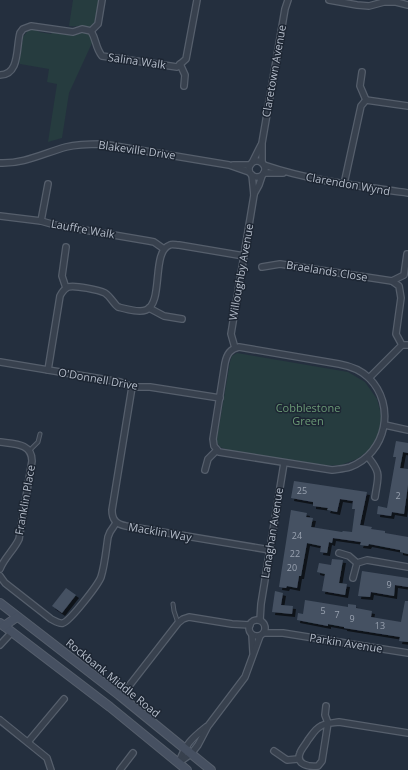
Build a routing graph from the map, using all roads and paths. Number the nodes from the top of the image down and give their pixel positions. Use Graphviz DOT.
graph roads {
  1 [pos="102,0"];
  2 [pos="197,0"];
  3 [pos="288,0"];
  4 [pos="329,0"];
  5 [pos="396,1"];
  6 [pos="408,5"];
  7 [pos="91,31"];
  8 [pos="180,64"];
  9 [pos="362,72"];
  10 [pos="0,75"];
  11 [pos="184,86"];
  12 [pos="366,100"];
  13 [pos="408,106"];
  14 [pos="262,143"];
  15 [pos="0,163"];
  16 [pos="251,164"];
  17 [pos="263,164"];
  18 [pos="229,165"];
  19 [pos="289,173"];
  20 [pos="251,174"];
  21 [pos="263,174"];
  22 [pos="48,184"];
  23 [pos="344,184"];
  24 [pos="408,193"];
  25 [pos="254,195"];
  26 [pos="0,216"];
  27 [pos="41,221"];
  28 [pos="66,247"];
  29 [pos="164,249"];
  30 [pos="407,254"];
  31 [pos="244,256"];
  32 [pos="262,267"];
  33 [pos="392,281"];
  34 [pos="66,288"];
  35 [pos="149,308"];
  36 [pos="182,319"];
  37 [pos="405,345"];
  38 [pos="235,348"];
  39 [pos="0,362"];
  40 [pos="48,370"];
  41 [pos="368,378"];
  42 [pos="132,387"];
  43 [pos="220,398"];
  44 [pos="385,425"];
  45 [pos="408,430"];
  46 [pos="40,434"];
  47 [pos="0,442"];
  48 [pos="30,450"];
  49 [pos="217,450"];
  50 [pos="368,457"];
  51 [pos="284,463"];
  52 [pos="205,470"];
  53 [pos="375,497"];
  54 [pos="116,523"];
  55 [pos="270,550"];
  56 [pos="339,553"];
  57 [pos="356,563"];
  58 [pos="408,567"];
  59 [pos="0,569"];
  60 [pos="0,576"];
  61 [pos="353,578"];
  62 [pos="0,603"];
  63 [pos="173,604"];
  64 [pos="17,617"];
  65 [pos="255,622"];
  66 [pos="178,623"];
  67 [pos="232,624"];
  68 [pos="265,626"];
  69 [pos="1,627"];
  70 [pos="12,632"];
  71 [pos="251,633"];
  72 [pos="284,633"];
  73 [pos="262,634"];
  74 [pos="0,645"];
  75 [pos="408,653"];
  76 [pos="253,654"];
  77 [pos="129,686"];
  78 [pos="64,699"];
  79 [pos="326,706"];
  80 [pos="0,720"];
  81 [pos="328,723"];
  82 [pos="208,726"];
  83 [pos="408,733"];
  84 [pos="28,742"];
  85 [pos="185,748"];
  86 [pos="274,751"];
  87 [pos="133,753"];
  88 [pos="192,754"];
  89 [pos="298,759"];
  90 [pos="178,763"];
  91 [pos="319,768"];
  92 [pos="51,770"];
  93 [pos="120,770"];
  94 [pos="187,770"];
  95 [pos="211,770"];
  1 -- 7 [label="street"];
  2 -- 8 [label="street, Salina Walk"];
  3 -- 14 [label="street, Claretown Avenue"];
  4 -- 5 [label="street"];
  5 -- 6 [label="street"];
  7 -- 8 [label="street, Salina Walk"];
  7 -- 10 [label="street"];
  8 -- 11 [label="street, Salina Walk"];
  9 -- 12 [label="street"];
  12 -- 13 [label="street"];
  12 -- 23 [label="street"];
  14 -- 16 [label="street, Claretown Avenue"];
  14 -- 17 [label="street, Claretown Avenue"];
  15 -- 18 [label="street, Blakeville Drive"];
  16 -- 17 [label="street"];
  16 -- 18 [label="street, Blakeville Drive"];
  16 -- 20 [label="street"];
  17 -- 19 [label="street, Clarendon Wynd"];
  17 -- 21 [label="street"];
  18 -- 20 [label="street, Blakeville Drive"];
  19 -- 21 [label="street, Clarendon Wynd"];
  19 -- 23 [label="street, Clarendon Wynd"];
  20 -- 21 [label="street"];
  20 -- 25 [label="street, Willoughby Avenue"];
  21 -- 25 [label="street, Willoughby Avenue"];
  22 -- 27 [label="street"];
  23 -- 24 [label="street, Clarendon Wynd"];
  25 -- 31 [label="street, Willoughby Avenue"];
  26 -- 27 [label="street, Lauffre Walk"];
  27 -- 29 [label="street, Lauffre Walk"];
  28 -- 34 [label="street"];
  29 -- 31 [label="street"];
  29 -- 35 [label="street"];
  30 -- 33 [label="street"];
  31 -- 38 [label="street, Willoughby Avenue"];
  32 -- 33 [label="street, Braelands Close"];
  33 -- 37 [label="street"];
  34 -- 35 [label="street"];
  34 -- 40 [label="street"];
  35 -- 36 [label="street"];
  37 -- 41 [label="street"];
  38 -- 41 [label="street"];
  38 -- 43 [label="street"];
  39 -- 40 [label="street, O'Donnell Drive"];
  40 -- 42 [label="street, O'Donnell Drive"];
  41 -- 44 [label="street"];
  42 -- 43 [label="street, O'Donnell Drive"];
  42 -- 54 [label="street, Macklin Way"];
  43 -- 49 [label="street"];
  44 -- 45 [label="street"];
  44 -- 50 [label="street"];
  46 -- 48 [label="lane, Franklin Place"];
  47 -- 48 [label="street, Franklin Place"];
  48 -- 59 [label="street, Franklin Place"];
  49 -- 51 [label="street"];
  49 -- 52 [label="street"];
  50 -- 51 [label="street"];
  50 -- 53 [label="street"];
  51 -- 55 [label="street, Lanaghan Avenue"];
  54 -- 55 [label="street, Macklin Way"];
  54 -- 60 [label="street"];
  55 -- 65 [label="street, Lanaghan Avenue"];
  56 -- 57 [label="street"];
  57 -- 58 [label="street"];
  57 -- 61 [label="street"];
  62 -- 64 [label="street, Rockbank Middle Road"];
  63 -- 66 [label="lane"];
  64 -- 69 [label="street"];
  64 -- 70 [label="street"];
  64 -- 85 [label="street, Rockbank Middle Road"];
  65 -- 67 [label="street"];
  65 -- 68 [label="street"];
  65 -- 71 [label="street, Lanaghan Avenue"];
  66 -- 67 [label="street"];
  66 -- 77 [label="street"];
  67 -- 71 [label="street, Parkin Avenue"];
  68 -- 72 [label="street, Parkin Avenue"];
  68 -- 73 [label="street"];
  69 -- 70 [label="street"];
  70 -- 74 [label="street"];
  70 -- 90 [label="street"];
  71 -- 73 [label="street, Parkin Avenue"];
  71 -- 76 [label="street"];
  72 -- 73 [label="street, Parkin Avenue"];
  72 -- 75 [label="street, Parkin Avenue"];
  73 -- 76 [label="street"];
  76 -- 82 [label="street"];
  78 -- 84 [label="street"];
  79 -- 81 [label="street"];
  80 -- 84 [label="street"];
  81 -- 83 [label="street"];
  81 -- 89 [label="street"];
  81 -- 91 [label="street"];
  82 -- 85 [label="street"];
  82 -- 88 [label="street"];
  84 -- 92 [label="street"];
  85 -- 88 [label="street, Rockbank Middle Road"];
  85 -- 90 [label="street"];
  86 -- 89 [label="street"];
  87 -- 93 [label="street"];
  88 -- 90 [label="street"];
  88 -- 95 [label="street, Rockbank Middle Road"];
  89 -- 91 [label="street"];
  90 -- 94 [label="street"];
}
